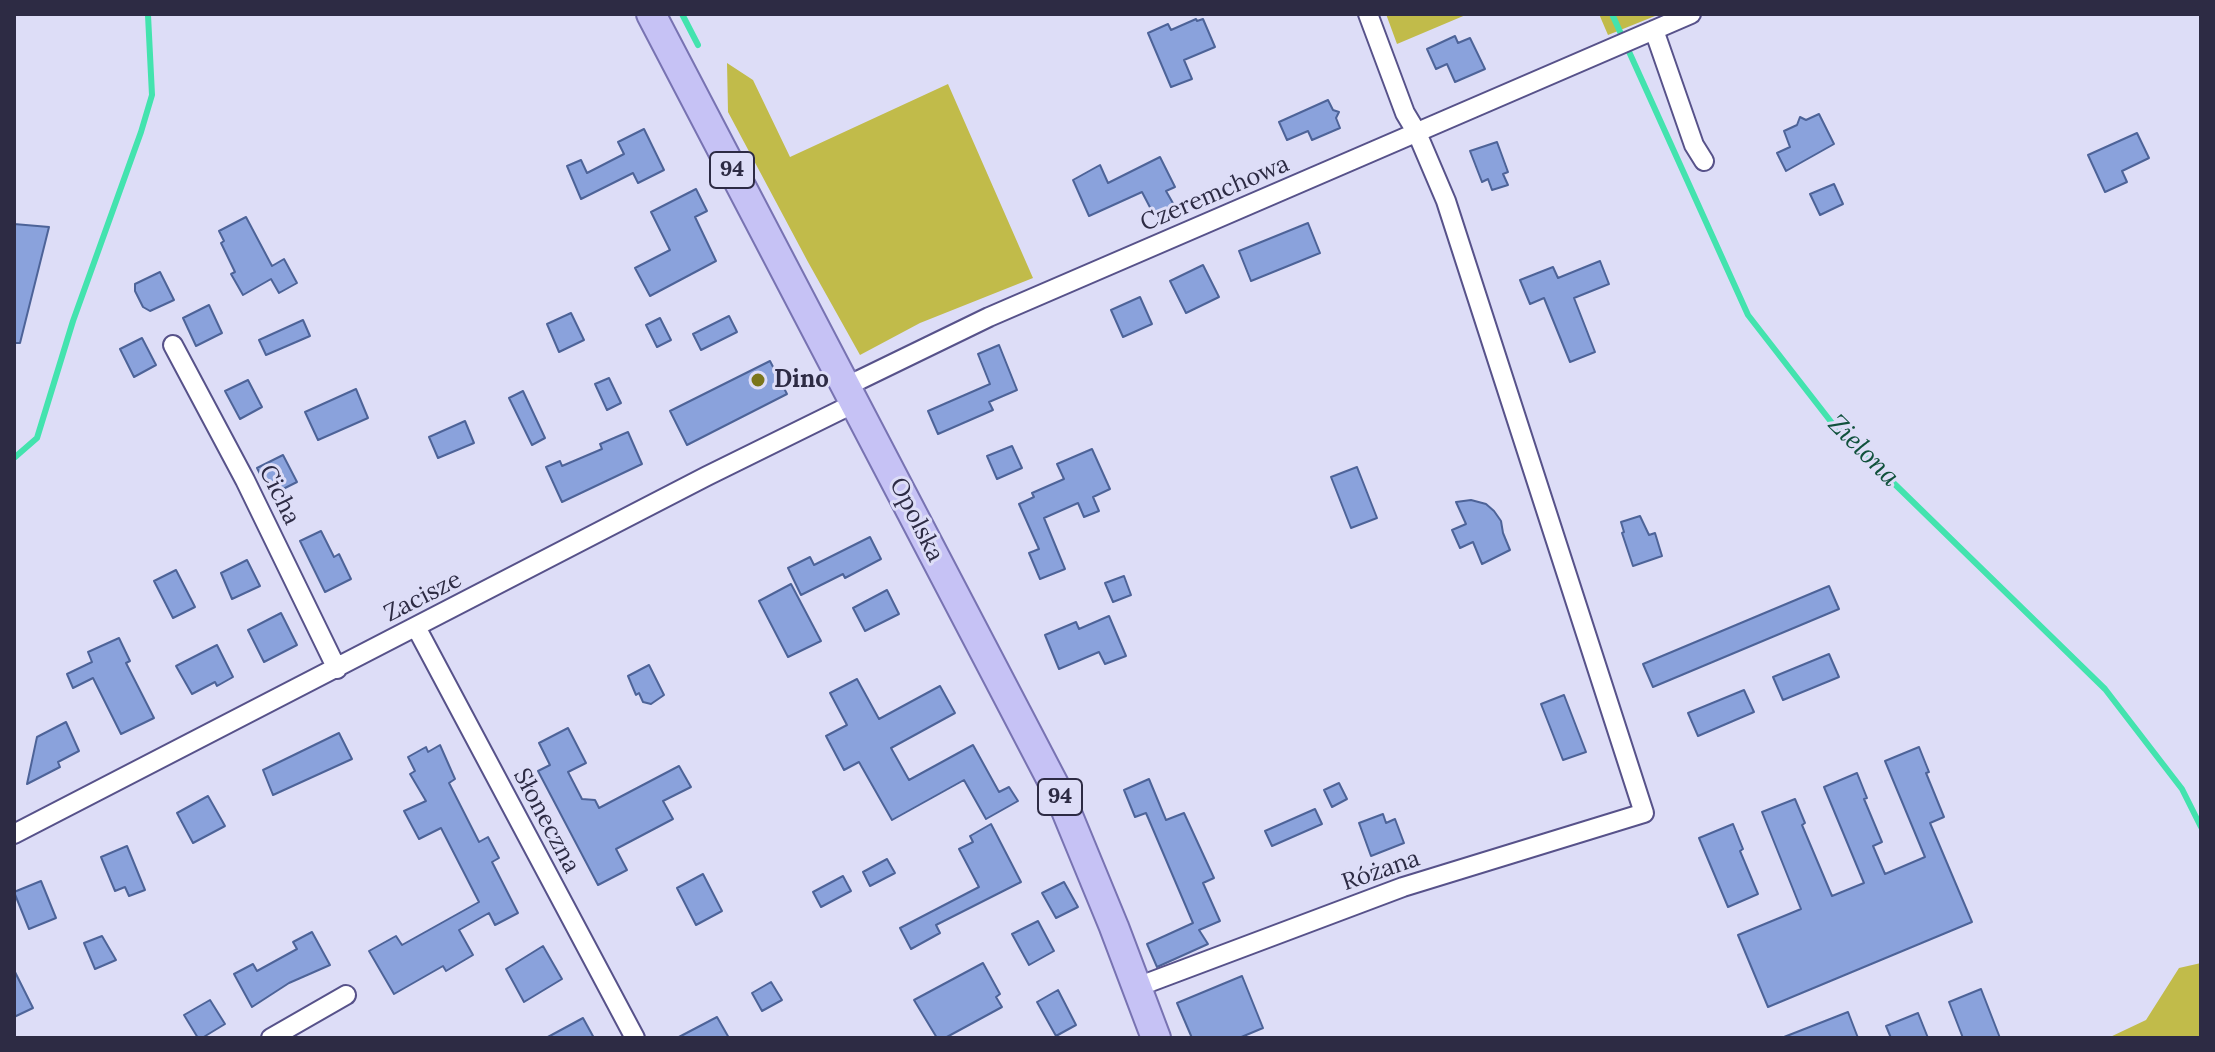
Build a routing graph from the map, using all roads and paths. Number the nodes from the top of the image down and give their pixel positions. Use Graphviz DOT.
graph roads {
  1 [pos="651,14"];
  2 [pos="1368,14"];
  3 [pos="1691,14"];
  4 [pos="1648,33"];
  5 [pos="1417,133"];
  6 [pos="1704,161"];
  7 [pos="173,345"];
  8 [pos="851,395"];
  9 [pos="416,627"];
  10 [pos="337,669"];
  11 [pos="14,834"];
  12 [pos="1137,987"];
  13 [pos="346,995"];
  14 [pos="271,1038"];
  15 [pos="635,1038"];
  16 [pos="1156,1038"];
  1 -- 8 [label="main road, Opolska / 94"];
  2 -- 5 [label="street"];
  3 -- 4 [label="street"];
  4 -- 5 [label="street, Czeremchowa"];
  4 -- 6 [label="street"];
  5 -- 8 [label="street, Czeremchowa"];
  5 -- 12 [label="street, Różana"];
  7 -- 10 [label="street, Cicha"];
  8 -- 9 [label="street, Zacisze"];
  8 -- 12 [label="main road, Opolska / 94"];
  9 -- 10 [label="street, Zacisze"];
  9 -- 15 [label="street, Słoneczna"];
  10 -- 11 [label="street, Zacisze"];
  12 -- 16 [label="main road, Opolska / 94"];
  13 -- 14 [label="street"];
}
